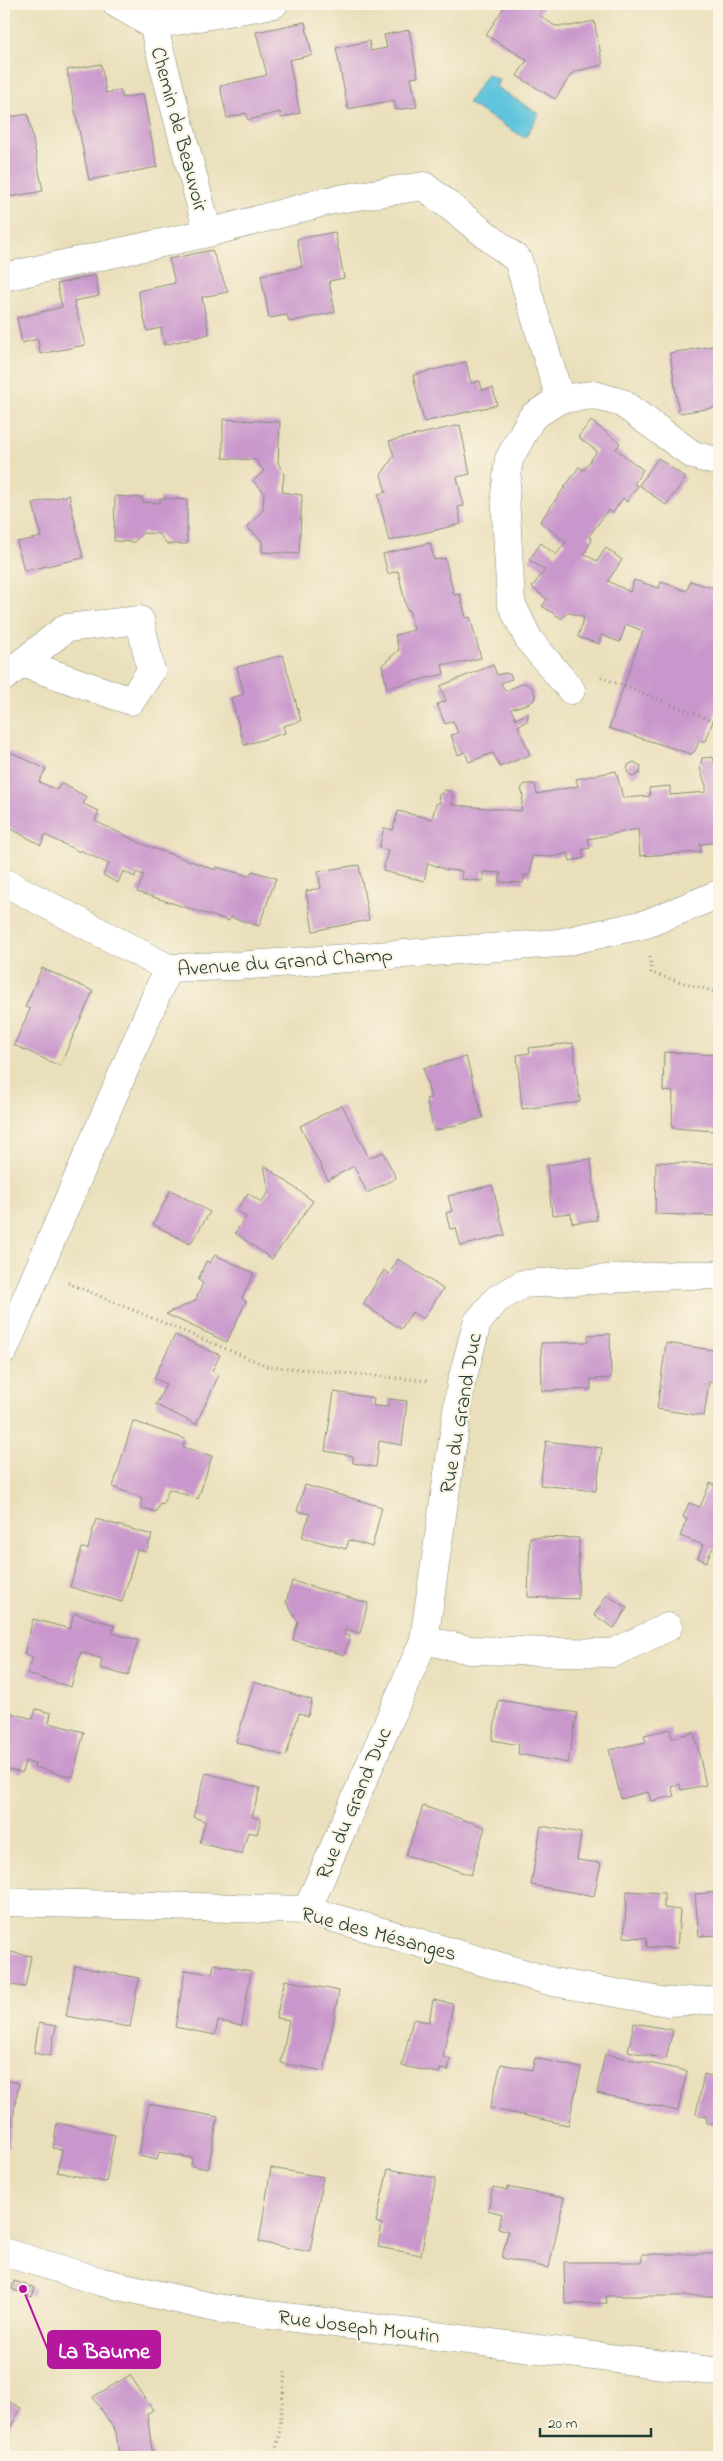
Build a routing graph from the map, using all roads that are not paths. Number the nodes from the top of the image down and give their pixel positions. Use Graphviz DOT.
graph roads {
  1 [pos="117,4"];
  2 [pos="274,4"];
  3 [pos="153,25"];
  4 [pos="208,233"];
  5 [pos="4,276"];
  6 [pos="560,399"];
  7 [pos="719,462"];
  8 [pos="571,690"];
  9 [pos="4,882"];
  10 [pos="719,894"];
  11 [pos="168,968"];
  12 [pos="719,1274"];
  13 [pos="4,1350"];
  14 [pos="668,1627"];
  15 [pos="424,1640"];
  16 [pos="4,1902"];
  17 [pos="307,1910"];
  18 [pos="719,2000"];
  19 [pos="4,2252"];
  20 [pos="719,2372"];
  1 -- 3 [label="street, Chemin de Beauvoir"];
  2 -- 3 [label="street, Chemin de Beauvoir"];
  3 -- 4 [label="street, Chemin de Beauvoir"];
  4 -- 5 [label="street, Chemin de Beauvoir"];
  4 -- 6 [label="street, Chemin de Beauvoir"];
  6 -- 7 [label="street"];
  6 -- 8 [label="street"];
  9 -- 11 [label="street"];
  10 -- 11 [label="street, Avenue du Grand Champ"];
  11 -- 13 [label="street, Avenue du Grand Champ"];
  12 -- 15 [label="street, Rue du Grand Duc"];
  14 -- 15 [label="street"];
  15 -- 17 [label="street, Rue du Grand Duc"];
  16 -- 17 [label="street, Rue des Mésanges"];
  17 -- 18 [label="street, Rue des Mésanges"];
  19 -- 20 [label="street, Rue Joseph Moutin"];
}
